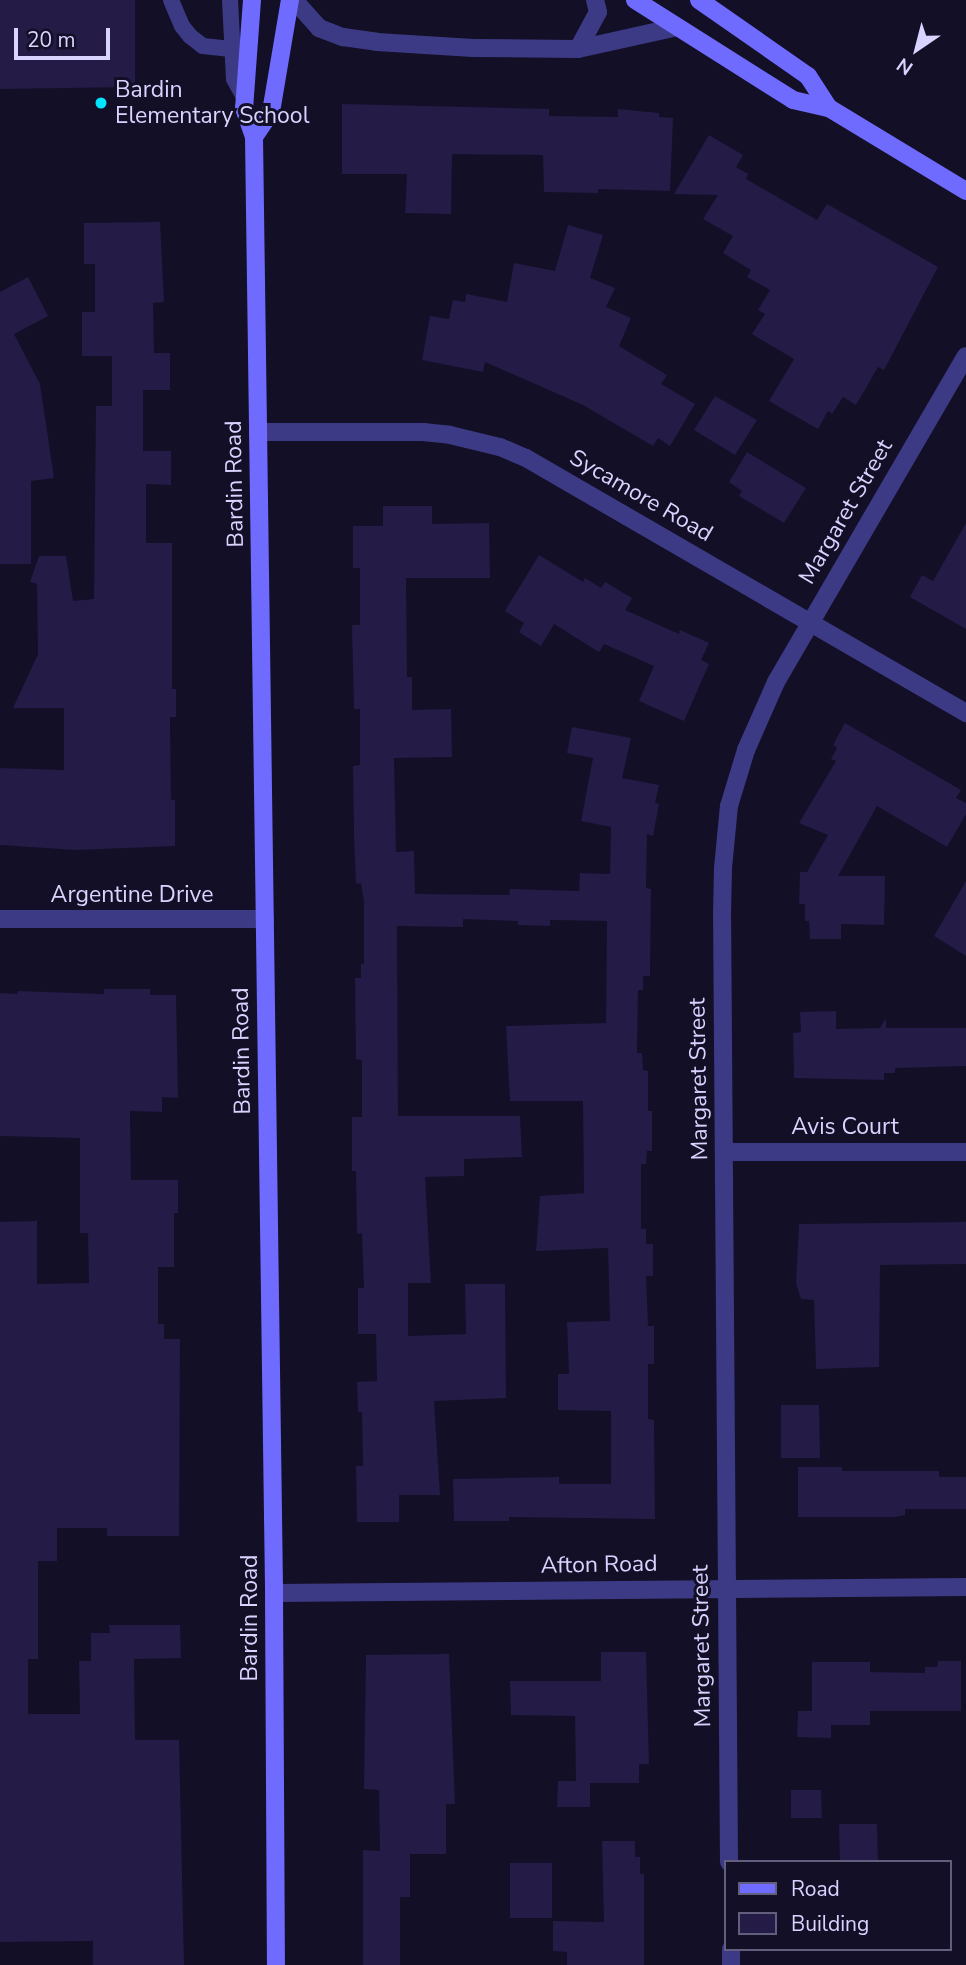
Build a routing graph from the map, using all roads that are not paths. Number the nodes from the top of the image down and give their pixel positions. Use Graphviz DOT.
graph roads {
  1 [pos="172,0"];
  2 [pos="230,0"];
  3 [pos="252,0"];
  4 [pos="292,0"];
  5 [pos="595,0"];
  6 [pos="635,0"];
  7 [pos="699,0"];
  8 [pos="677,27"];
  9 [pos="231,49"];
  10 [pos="578,49"];
  11 [pos="245,99"];
  12 [pos="830,108"];
  13 [pos="254,137"];
  14 [pos="966,191"];
  15 [pos="966,356"];
  16 [pos="258,432"];
  17 [pos="810,622"];
  18 [pos="966,713"];
  19 [pos="0,919"];
  20 [pos="265,919"];
  21 [pos="725,1152"];
  22 [pos="966,1152"];
  23 [pos="966,1587"];
  24 [pos="726,1588"];
  25 [pos="274,1593"];
  26 [pos="729,1860"];
  27 [pos="276,1965"];
  1 -- 9 [label="lane"];
  2 -- 9 [label="lane"];
  3 -- 11 [label="street, Bardin Road"];
  4 -- 10 [label="street"];
  4 -- 13 [label="street"];
  5 -- 10 [label="street"];
  6 -- 8 [label="street"];
  7 -- 12 [label="street"];
  8 -- 10 [label="street"];
  8 -- 12 [label="street"];
  9 -- 11 [label="lane"];
  11 -- 13 [label="street, Bardin Road"];
  12 -- 14 [label="street"];
  13 -- 16 [label="street, Bardin Road"];
  15 -- 17 [label="street, Margaret Street"];
  16 -- 17 [label="street, Sycamore Road"];
  16 -- 20 [label="street, Bardin Road"];
  17 -- 18 [label="street, Sycamore Road"];
  17 -- 21 [label="street, Margaret Street"];
  19 -- 20 [label="street, Argentine Drive"];
  20 -- 25 [label="street, Bardin Road"];
  21 -- 22 [label="street, Avis Court"];
  21 -- 24 [label="street, Margaret Street"];
  23 -- 24 [label="street, Afton Road"];
  24 -- 25 [label="street, Afton Road"];
  24 -- 26 [label="street, Margaret Street"];
  25 -- 27 [label="street, Bardin Road"];
}
